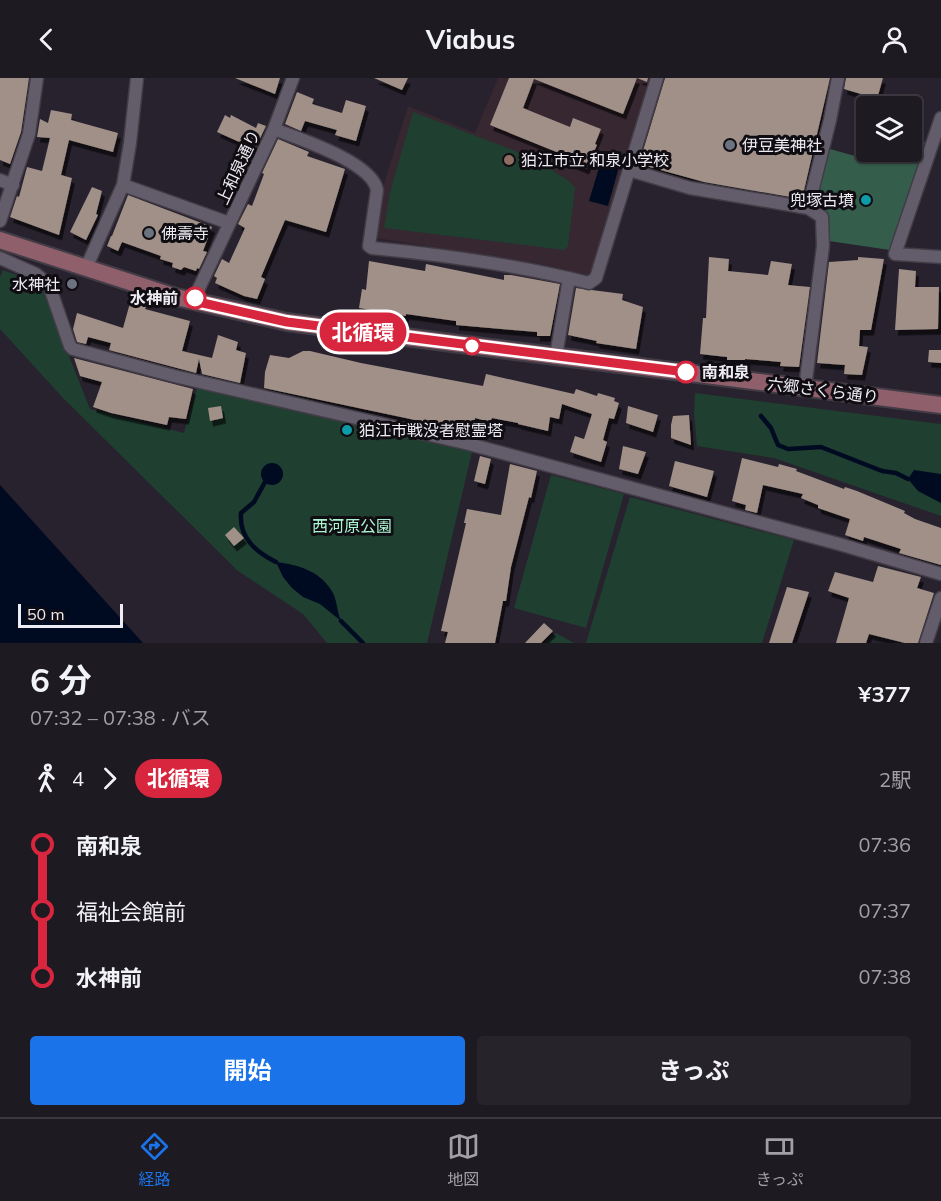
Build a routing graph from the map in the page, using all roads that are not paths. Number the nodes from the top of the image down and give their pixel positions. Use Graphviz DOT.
graph roads {
  1 [pos="37,78"];
  2 [pos="137,78"];
  3 [pos="293,78"];
  4 [pos="657,78"];
  5 [pos="838,78"];
  6 [pos="941,118"];
  7 [pos="274,129"];
  8 [pos="629,170"];
  9 [pos="0,180"];
  10 [pos="13,185"];
  11 [pos="123,185"];
  12 [pos="808,208"];
  13 [pos="0,221"];
  14 [pos="229,223"];
  15 [pos="0,240"];
  16 [pos="941,257"];
  17 [pos="0,258"];
  18 [pos="87,268"];
  19 [pos="569,278"];
  20 [pos="194,301"];
  21 [pos="556,356"];
  22 [pos="805,388"];
  23 [pos="941,405"];
  24 [pos="941,574"];
  25 [pos="941,598"];
  26 [pos="926,643"];
  1 -- 10 [label="street"];
  2 -- 11 [label="street"];
  3 -- 7 [label="street, 上和泉通り"];
  4 -- 8 [label="street"];
  5 -- 12 [label="street"];
  6 -- 16 [label="street"];
  7 -- 14 [label="street, 上和泉通り"];
  7 -- 19 [label="street"];
  8 -- 12 [label="street"];
  8 -- 19 [label="street"];
  9 -- 10 [label="street"];
  10 -- 13 [label="street"];
  11 -- 14 [label="street"];
  11 -- 18 [label="street"];
  12 -- 22 [label="street"];
  14 -- 20 [label="street, 上和泉通り"];
  15 -- 18 [label="main road, 六郷さくら通り"];
  17 -- 24 [label="street"];
  18 -- 20 [label="main road, 六郷さくら通り"];
  19 -- 21 [label="street"];
  20 -- 21 [label="main road, 六郷さくら通り"];
  21 -- 22 [label="main road, 六郷さくら通り"];
  22 -- 23 [label="main road, 六郷さくら通り"];
  25 -- 26 [label="street"];
}
